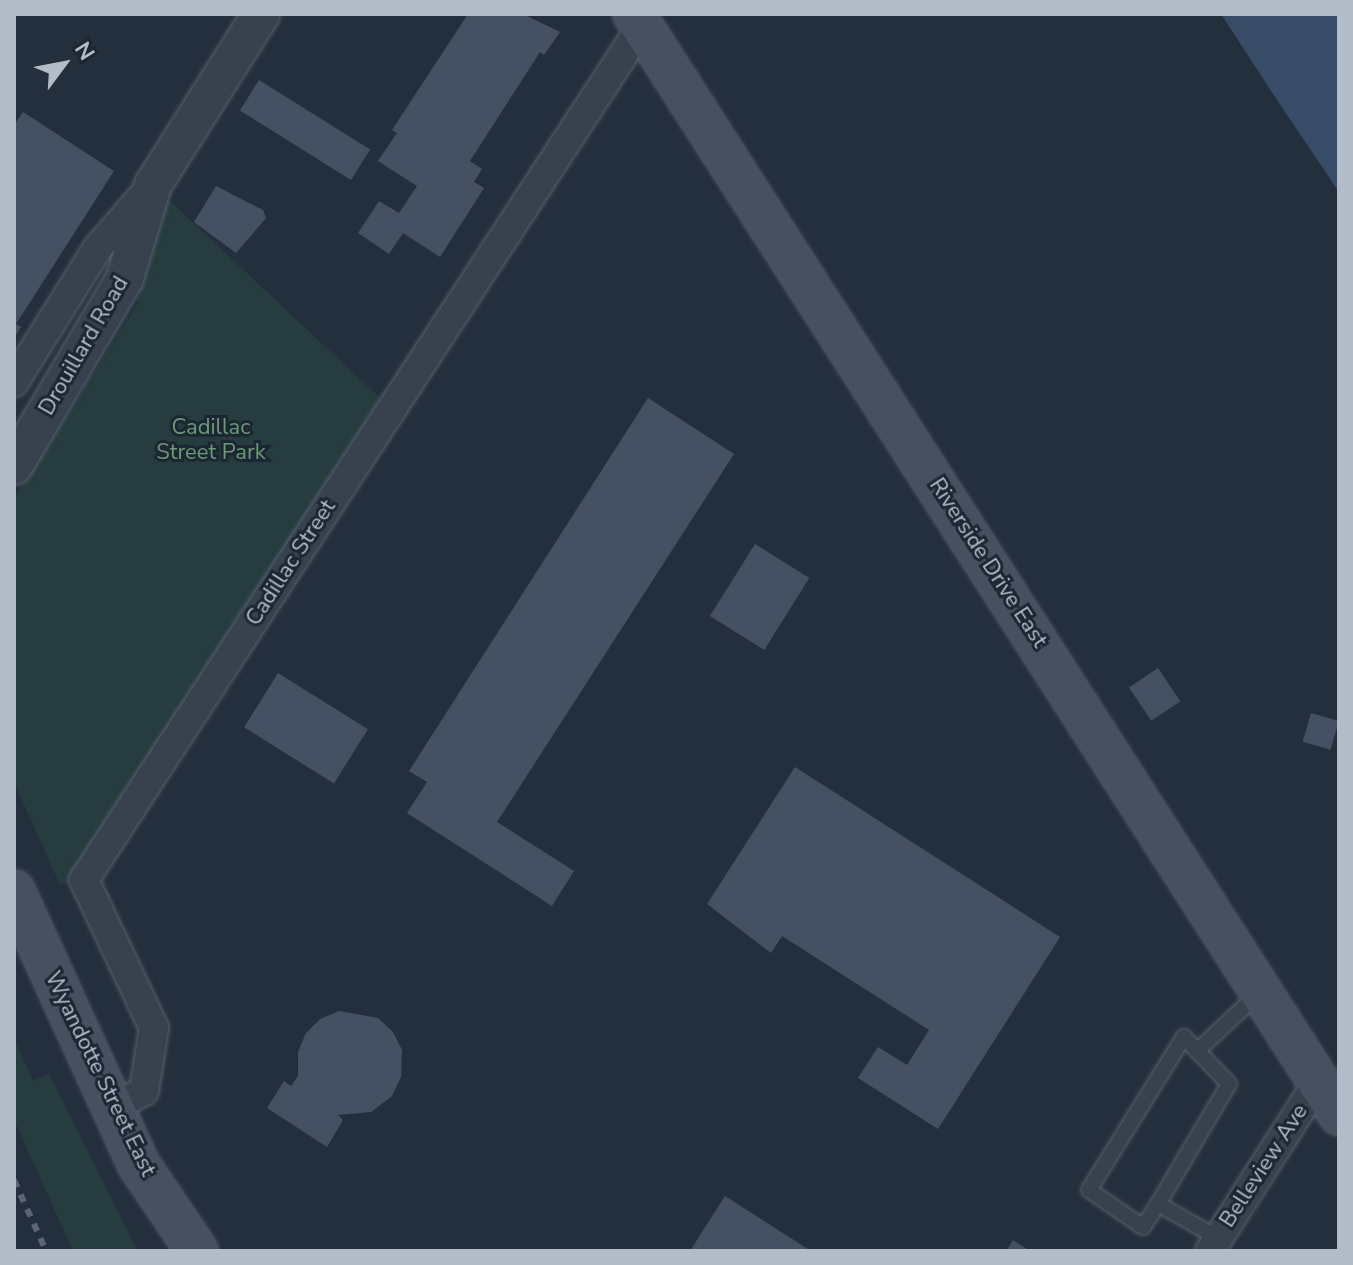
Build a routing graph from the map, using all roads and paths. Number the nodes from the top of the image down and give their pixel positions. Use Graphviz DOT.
graph roads {
  1 [pos="261,14"];
  2 [pos="638,20"];
  3 [pos="153,185"];
  4 [pos="14,382"];
  5 [pos="14,466"];
  6 [pos="14,891"];
  7 [pos="1261,991"];
  8 [pos="1197,1051"];
  9 [pos="1329,1098"];
  10 [pos="112,1108"];
  11 [pos="1158,1204"];
  12 [pos="1214,1245"];
  13 [pos="197,1251"];
  1 -- 3 [label="street, Drouillard Road"];
  2 -- 7 [label="main road, Riverside Drive East"];
  2 -- 10 [label="street, Cadillac Street"];
  3 -- 4 [label="street"];
  3 -- 5 [label="street, Drouillard Road"];
  6 -- 10 [label="main road, Wyandotte Street East"];
  7 -- 8 [label="lane"];
  7 -- 9 [label="main road, Riverside Drive East"];
  8 -- 11 [label="lane"];
  8 -- 11 [label="lane"];
  9 -- 12 [label="street, Belleview Ave"];
  10 -- 13 [label="main road, Wyandotte Street East"];
  11 -- 12 [label="lane"];
}
